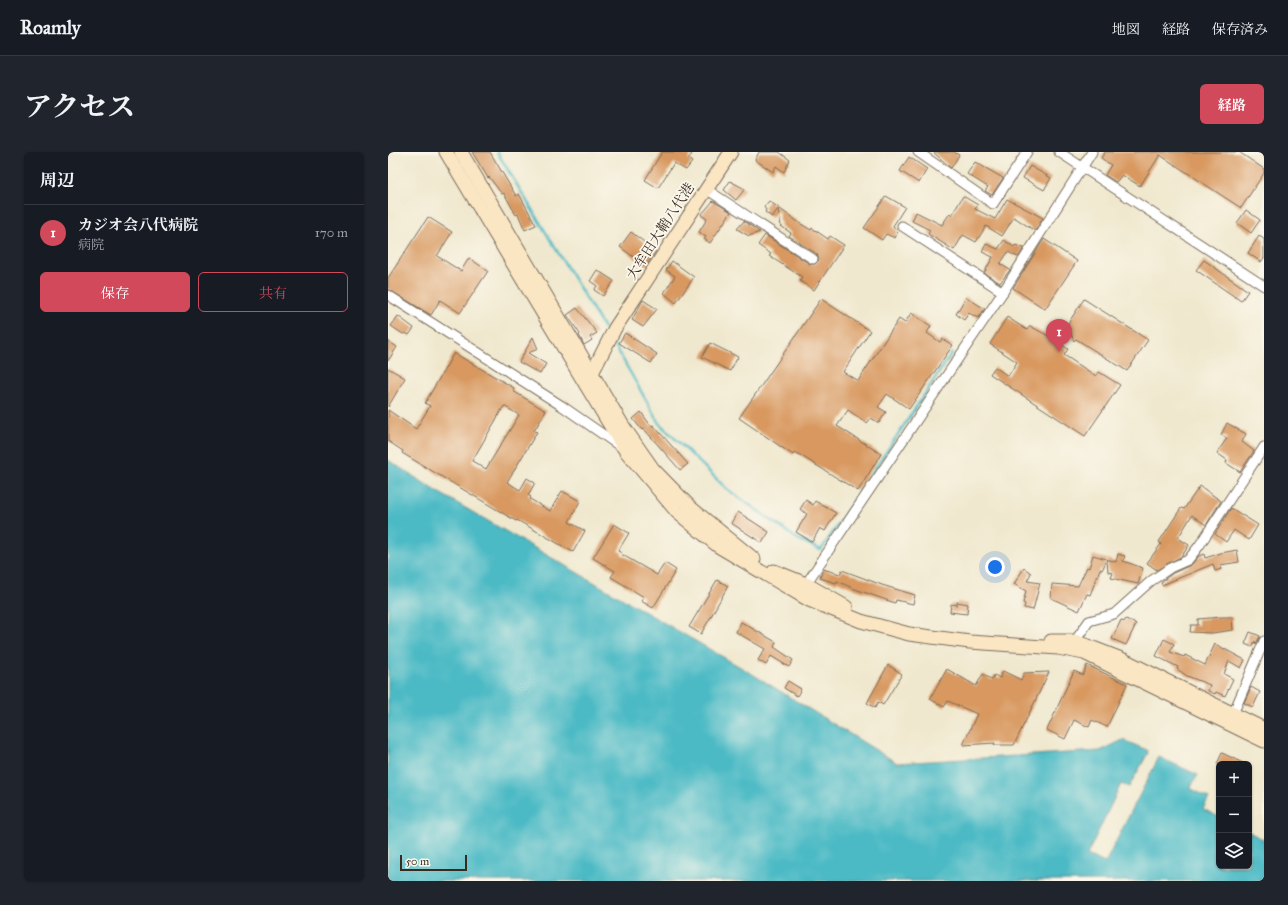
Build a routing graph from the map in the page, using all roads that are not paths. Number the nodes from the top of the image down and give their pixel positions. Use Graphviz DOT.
graph roads {
  1 [pos="446,152"];
  2 [pos="461,152"];
  3 [pos="731,152"];
  4 [pos="918,152"];
  5 [pos="1027,152"];
  6 [pos="1059,152"];
  7 [pos="1092,152"];
  8 [pos="1082,167"];
  9 [pos="706,190"];
  10 [pos="902,226"];
  11 [pos="813,259"];
  12 [pos="1264,286"];
  13 [pos="1003,292"];
  14 [pos="388,295"];
  15 [pos="592,373"];
  16 [pos="1264,447"];
  17 [pos="625,450"];
  18 [pos="653,469"];
  19 [pos="806,584"];
  20 [pos="1075,641"];
  21 [pos="1264,641"];
  22 [pos="1233,714"];
  23 [pos="1264,729"];
  24 [pos="1264,741"];
  1 -- 17 [label="street"];
  2 -- 15 [label="street"];
  3 -- 9 [label="street, 大牟田大鞘八代港"];
  4 -- 5 [label="street"];
  6 -- 8 [label="street"];
  7 -- 8 [label="street"];
  8 -- 12 [label="street"];
  8 -- 13 [label="street"];
  9 -- 11 [label="street"];
  9 -- 15 [label="street, 大牟田大鞘八代港"];
  10 -- 13 [label="street"];
  13 -- 19 [label="street"];
  14 -- 17 [label="street"];
  15 -- 18 [label="street"];
  16 -- 20 [label="street"];
  17 -- 18 [label="street"];
  17 -- 24 [label="street"];
  18 -- 19 [label="street"];
  19 -- 20 [label="street"];
  20 -- 22 [label="street"];
  21 -- 22 [label="street"];
  22 -- 23 [label="street"];
}
